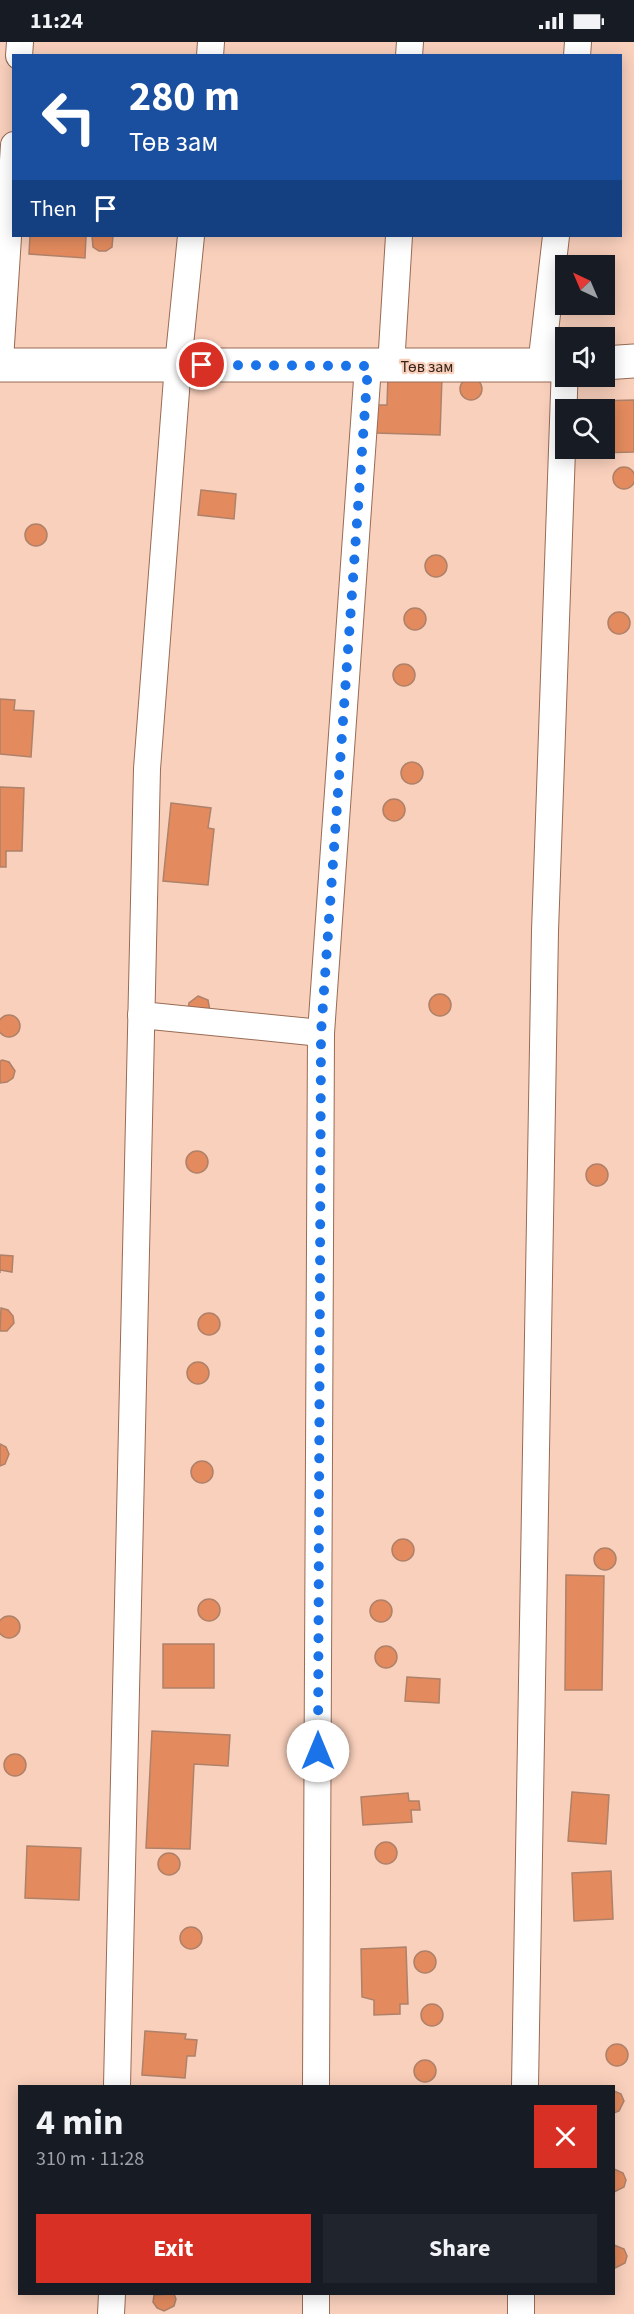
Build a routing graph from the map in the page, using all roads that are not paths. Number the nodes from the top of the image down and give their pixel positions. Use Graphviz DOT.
graph roads {
  1 [pos="12,176"];
  2 [pos="191,237"];
  3 [pos="399,237"];
  4 [pos="556,237"];
  5 [pos="557,327"];
  6 [pos="0,360"];
  7 [pos="634,361"];
  8 [pos="615,362"];
  9 [pos="0,365"];
  10 [pos="178,365"];
  11 [pos="380,366"];
  12 [pos="555,366"];
  13 [pos="557,387"];
  14 [pos="141,1015"];
  15 [pos="321,1033"];
  16 [pos="117,2085"];
  17 [pos="316,2085"];
  18 [pos="525,2085"];
  19 [pos="112,2295"];
  20 [pos="316,2295"];
  21 [pos="521,2295"];
  22 [pos="111,2314"];
  23 [pos="316,2314"];
  24 [pos="521,2314"];
  1 -- 6 [label="street"];
  2 -- 10 [label="street"];
  3 -- 11 [label="street"];
  4 -- 5 [label="street"];
  7 -- 8 [label="street"];
  9 -- 10 [label="street, Төв зам"];
  10 -- 11 [label="street, Төв зам"];
  10 -- 14 [label="street"];
  11 -- 12 [label="street, Төв зам"];
  11 -- 15 [label="street"];
  13 -- 18 [label="street"];
  14 -- 15 [label="street"];
  14 -- 16 [label="street"];
  15 -- 17 [label="street"];
  19 -- 22 [label="street"];
  20 -- 23 [label="street"];
  21 -- 24 [label="street"];
}
